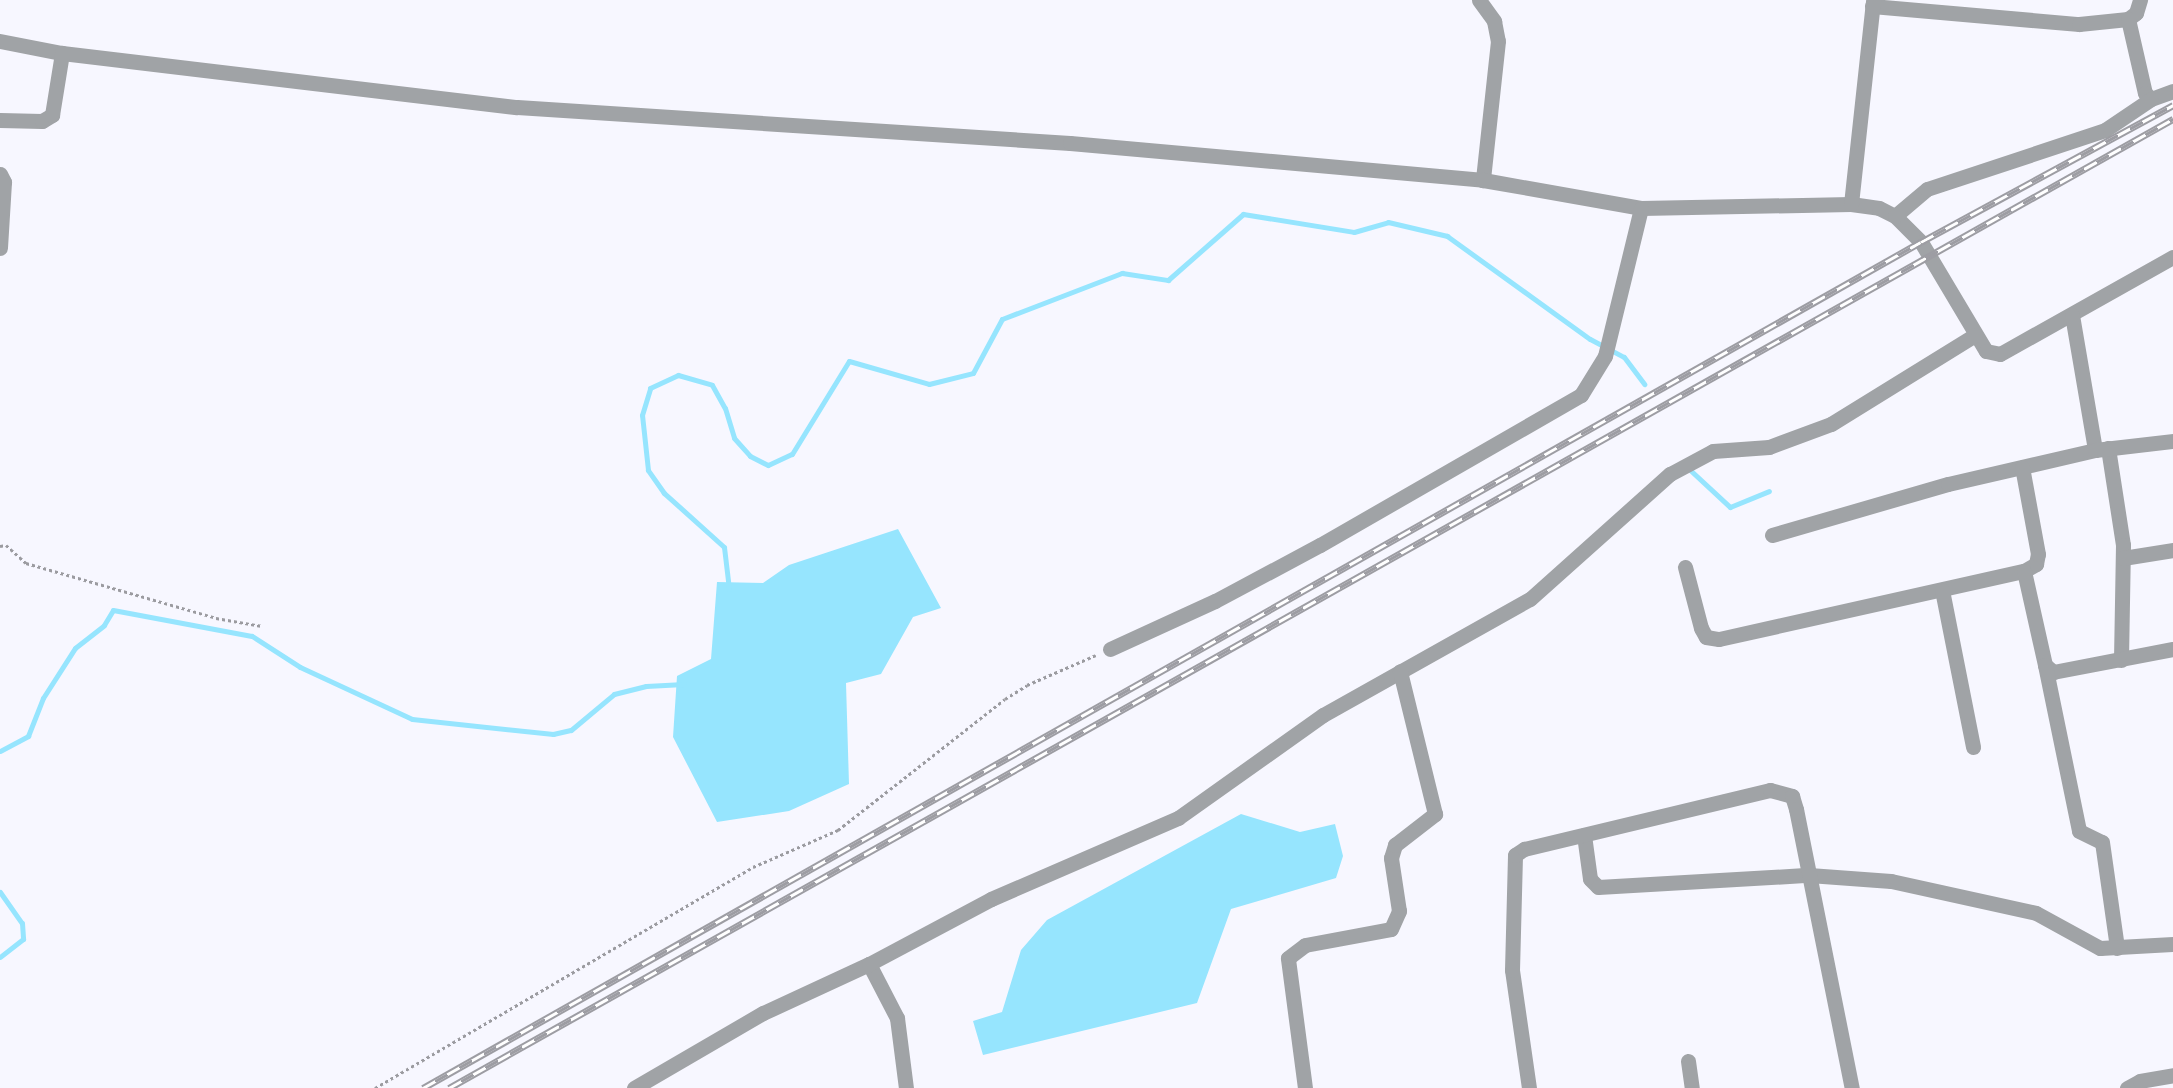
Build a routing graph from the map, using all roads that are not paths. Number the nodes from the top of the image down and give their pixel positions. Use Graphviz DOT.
graph roads {
  1 [pos="1479,0"];
  2 [pos="2140,0"];
  3 [pos="1873,3"];
  4 [pos="2128,19"];
  5 [pos="0,41"];
  6 [pos="62,53"];
  7 [pos="2173,91"];
  8 [pos="2151,99"];
  9 [pos="0,120"];
  10 [pos="0,174"];
  11 [pos="1483,180"];
  12 [pos="1851,204"];
  13 [pos="1641,207"];
  14 [pos="1895,216"];
  15 [pos="0,248"];
  16 [pos="2173,257"];
  17 [pos="2072,315"];
  18 [pos="1975,335"];
  19 [pos="2173,441"];
  20 [pos="2102,449"];
  21 [pos="2022,467"];
  22 [pos="1772,535"];
  23 [pos="2173,550"];
  24 [pos="2123,558"];
  25 [pos="1685,567"];
  26 [pos="2024,572"];
  27 [pos="1942,590"];
  28 [pos="1110,649"];
  29 [pos="2173,649"];
  30 [pos="2121,660"];
  31 [pos="2045,665"];
  32 [pos="1400,671"];
  33 [pos="1973,747"];
  34 [pos="1584,835"];
  35 [pos="1809,875"];
  36 [pos="2173,944"];
  37 [pos="2117,948"];
  38 [pos="869,964"];
  39 [pos="1688,1061"];
  40 [pos="2173,1075"];
  41 [pos="634,1088"];
  42 [pos="906,1088"];
  43 [pos="1305,1088"];
  44 [pos="1529,1088"];
  45 [pos="1692,1088"];
  46 [pos="1852,1088"];
  47 [pos="2127,1088"];
  1 -- 11 [label="street"];
  2 -- 4 [label="street"];
  3 -- 4 [label="street"];
  3 -- 12 [label="street"];
  4 -- 8 [label="street"];
  5 -- 6 [label="street"];
  6 -- 9 [label="street"];
  6 -- 11 [label="street"];
  7 -- 8 [label="street"];
  8 -- 14 [label="street"];
  10 -- 15 [label="street"];
  11 -- 13 [label="street"];
  12 -- 13 [label="street"];
  12 -- 14 [label="street"];
  13 -- 28 [label="street"];
  14 -- 18 [label="street"];
  16 -- 17 [label="street"];
  17 -- 18 [label="street"];
  17 -- 20 [label="street"];
  18 -- 32 [label="street"];
  19 -- 20 [label="street"];
  20 -- 21 [label="street"];
  20 -- 24 [label="street"];
  21 -- 22 [label="street"];
  21 -- 26 [label="street"];
  23 -- 24 [label="street"];
  24 -- 30 [label="street"];
  25 -- 27 [label="street"];
  26 -- 27 [label="street"];
  26 -- 31 [label="street"];
  27 -- 33 [label="street"];
  29 -- 30 [label="street"];
  30 -- 31 [label="street"];
  31 -- 37 [label="street"];
  32 -- 38 [label="street"];
  32 -- 43 [label="street"];
  34 -- 35 [label="street"];
  34 -- 35 [label="street"];
  34 -- 44 [label="street"];
  35 -- 37 [label="street"];
  35 -- 46 [label="street"];
  36 -- 37 [label="street"];
  38 -- 41 [label="street"];
  38 -- 42 [label="street"];
  39 -- 45 [label="street"];
  40 -- 47 [label="street"];
}
